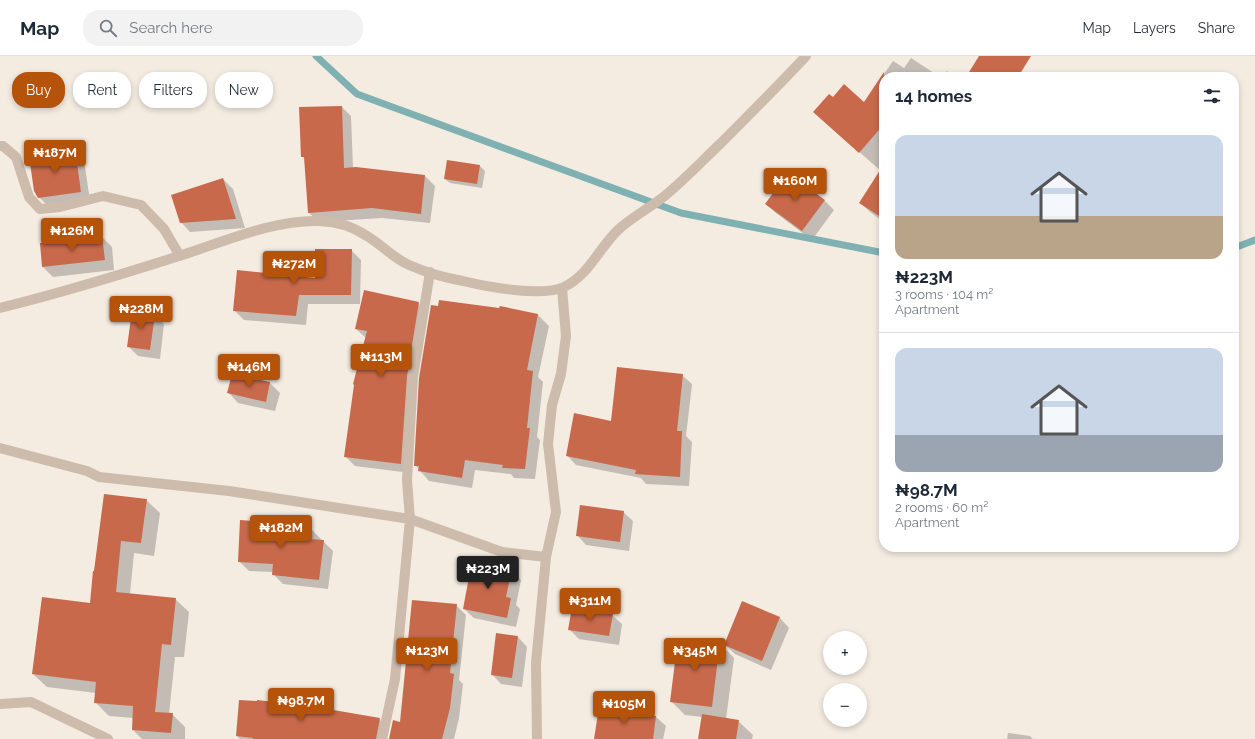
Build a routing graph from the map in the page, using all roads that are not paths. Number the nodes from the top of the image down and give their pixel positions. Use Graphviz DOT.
graph roads {
  1 [pos="806,56"];
  2 [pos="0,146"];
  3 [pos="180,256"];
  4 [pos="430,272"];
  5 [pos="562,288"];
  6 [pos="0,308"];
  7 [pos="0,448"];
  8 [pos="410,519"];
  9 [pos="546,557"];
  10 [pos="0,704"];
  11 [pos="108,739"];
  12 [pos="382,739"];
  13 [pos="537,739"];
  1 -- 5 [label="street"];
  2 -- 3 [label="street"];
  3 -- 4 [label="street"];
  3 -- 6 [label="street"];
  4 -- 5 [label="street"];
  4 -- 8 [label="street"];
  5 -- 9 [label="street"];
  7 -- 8 [label="street"];
  8 -- 9 [label="street"];
  8 -- 12 [label="street"];
  9 -- 13 [label="street"];
  10 -- 11 [label="street"];
}
